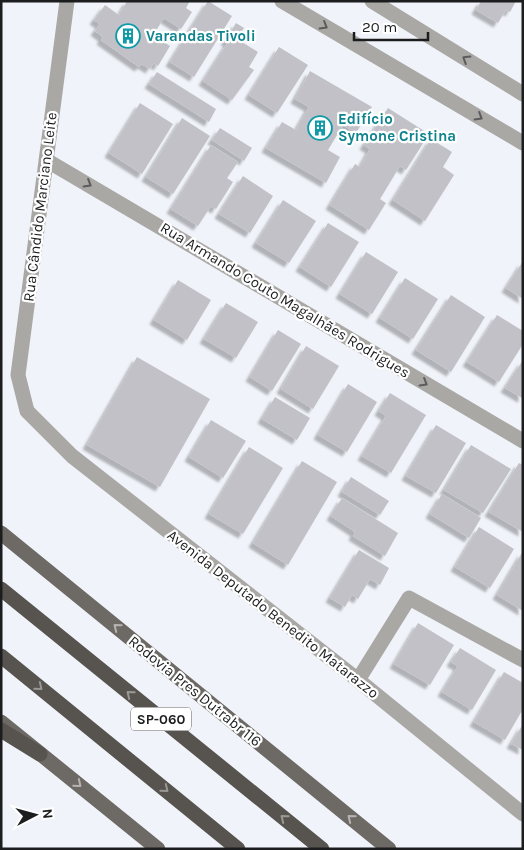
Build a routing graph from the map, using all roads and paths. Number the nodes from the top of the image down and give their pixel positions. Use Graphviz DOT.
graph roads {
  1 [pos="66,1"];
  2 [pos="282,1"];
  3 [pos="372,1"];
  4 [pos="523,94"];
  5 [pos="523,143"];
  6 [pos="46,160"];
  7 [pos="28,411"];
  8 [pos="523,441"];
  9 [pos="1,533"];
  10 [pos="1,589"];
  11 [pos="1,656"];
  12 [pos="523,660"];
  13 [pos="358,680"];
  14 [pos="1,722"];
  15 [pos="1,730"];
  16 [pos="40,754"];
  17 [pos="523,814"];
  18 [pos="158,849"];
  19 [pos="238,849"];
  20 [pos="322,849"];
  21 [pos="389,849"];
  1 -- 6 [label="street, Rua Cândido Marciano Leite"];
  2 -- 5 [label="street, one-way"];
  4 -- 3 [label="street, one-way"];
  6 -- 7 [label="street, Rua Cândido Marciano Leite"];
  6 -- 8 [label="street, Rua Armando Couto Magalhães Rodrigues, one-way"];
  7 -- 13 [label="street, Avenida Deputado Benedito Matarazzo"];
  21 -- 9 [label="main road, Rodovia Pres Dutrabr 116, one-way"];
  20 -- 10 [label="highway, SP-060, one-way"];
  11 -- 19 [label="highway, one-way"];
  12 -- 13 [label="street"];
  13 -- 17 [label="street, Avenida Deputado Benedito Matarazzo"];
  14 -- 16 [label="main road"];
  15 -- 16 [label="highway"];
  16 -- 18 [label="main road, one-way"];
}
